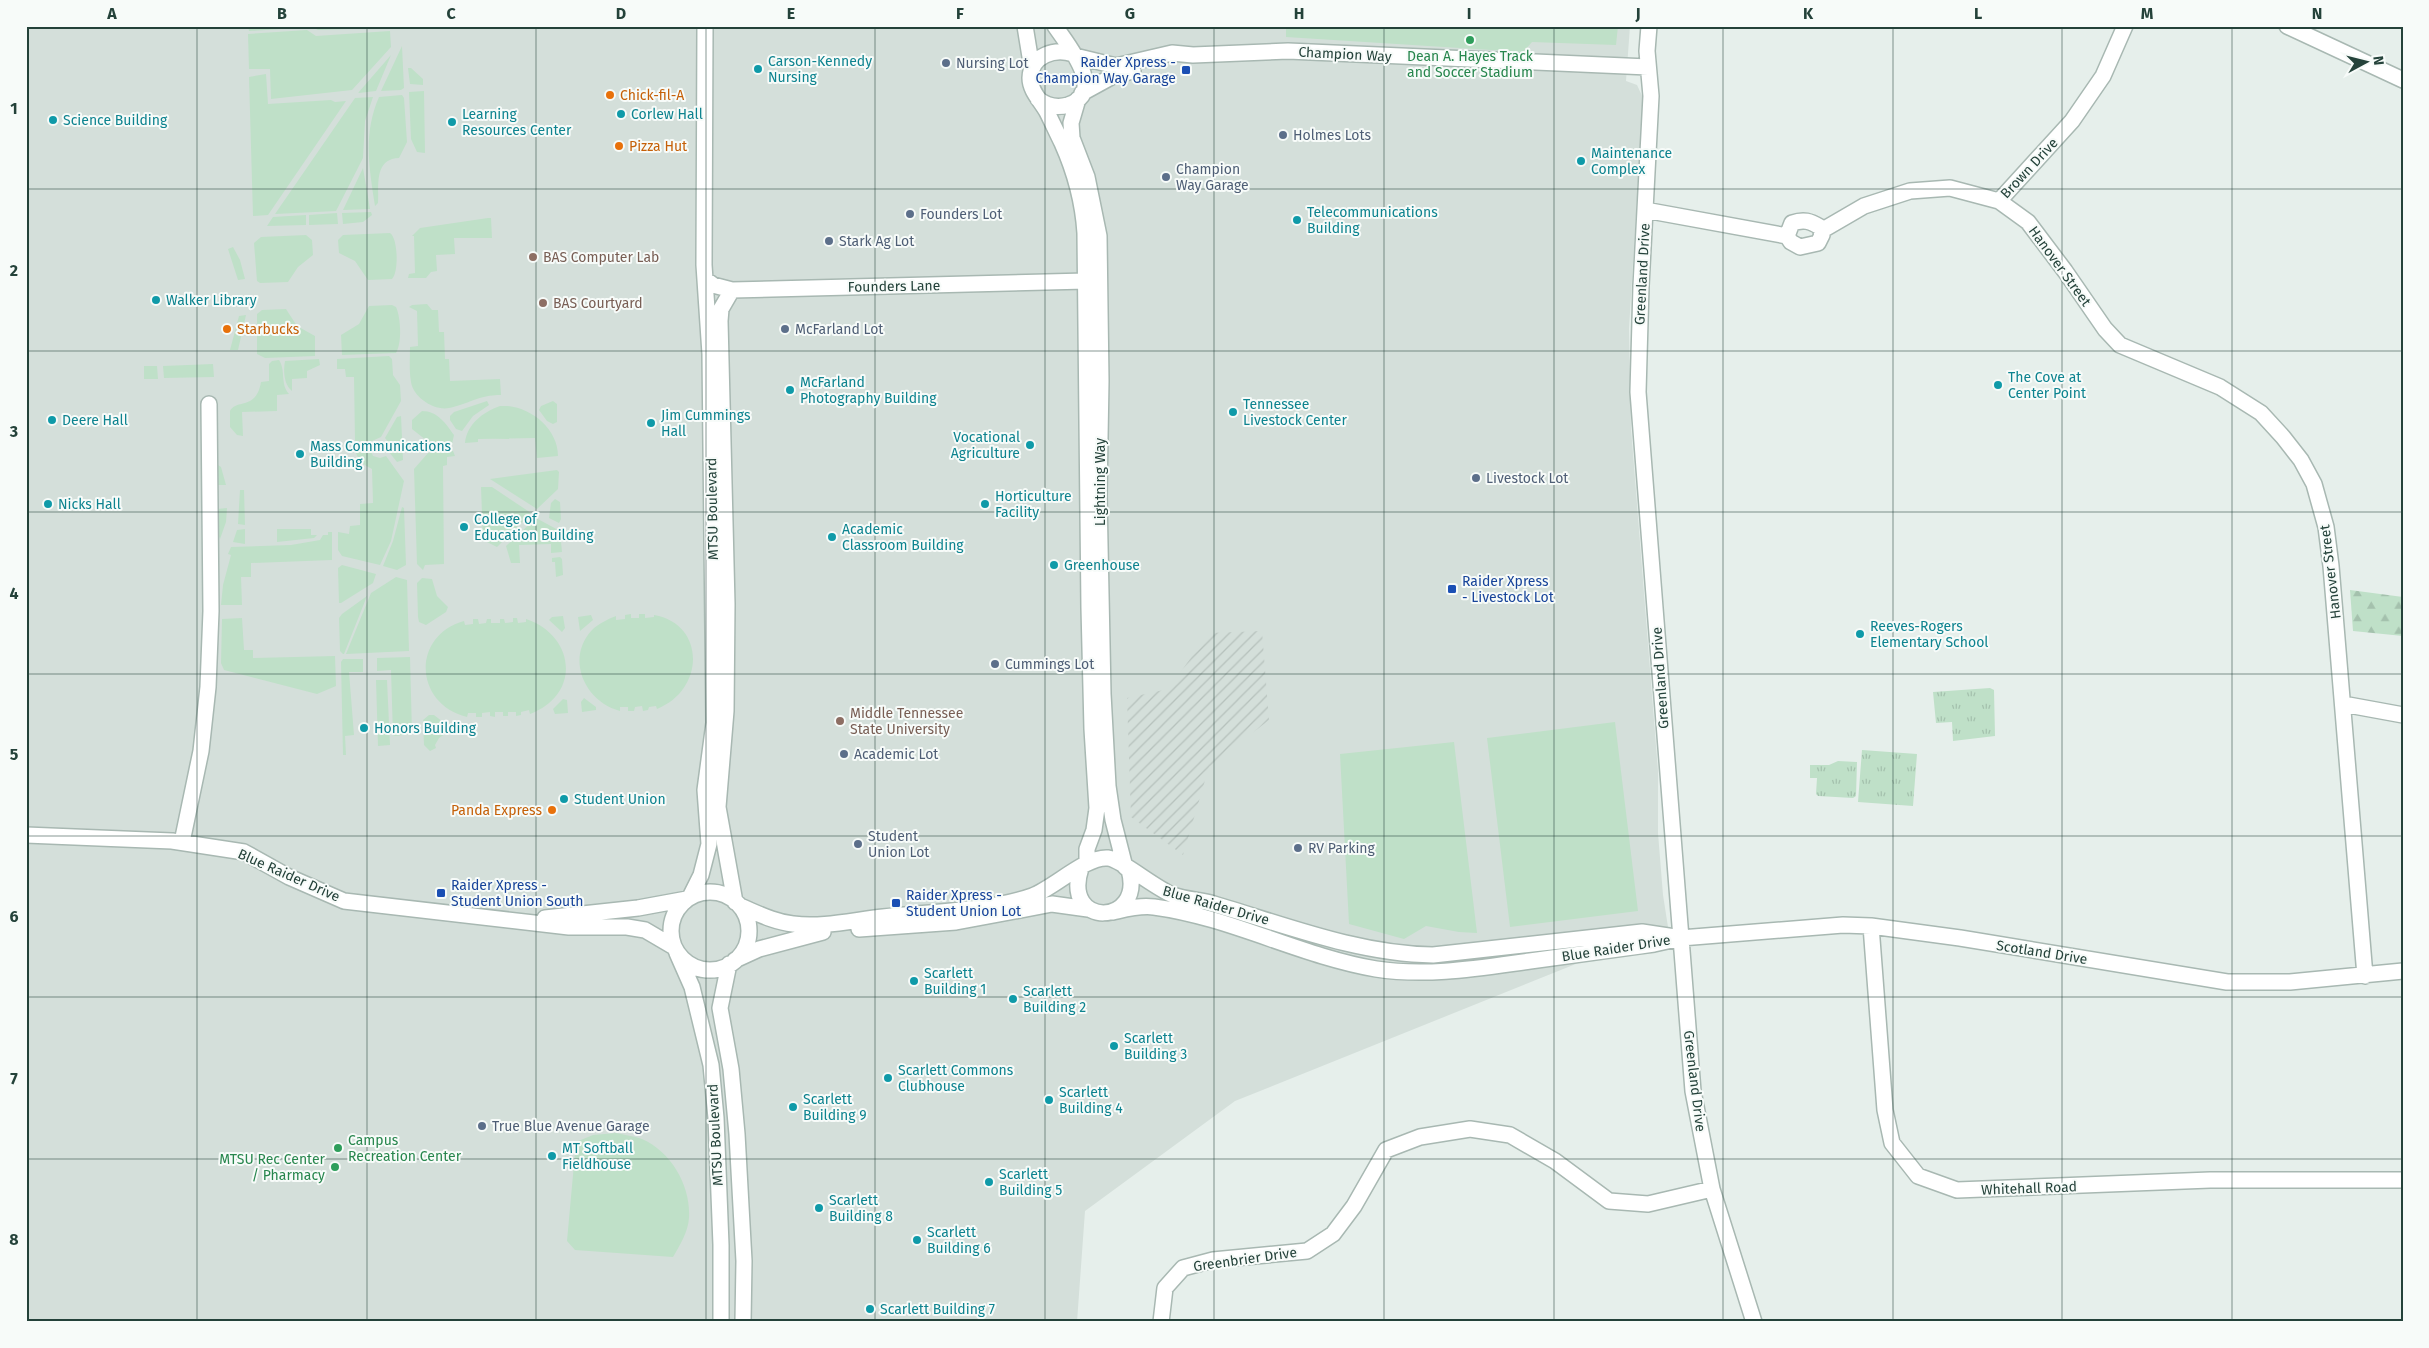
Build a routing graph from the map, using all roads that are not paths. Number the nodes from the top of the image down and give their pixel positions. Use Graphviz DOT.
graph roads {
  1 [pos="705,26"];
  2 [pos="1025,26"];
  3 [pos="1055,26"];
  4 [pos="1649,26"];
  5 [pos="2125,26"];
  6 [pos="2287,26"];
  7 [pos="2308,31"];
  8 [pos="1074,55"];
  9 [pos="1193,55"];
  10 [pos="1648,67"];
  11 [pos="1032,69"];
  12 [pos="2403,80"];
  13 [pos="1080,96"];
  14 [pos="1038,99"];
  15 [pos="1999,201"];
  16 [pos="1645,210"];
  17 [pos="1821,231"];
  18 [pos="1787,236"];
  19 [pos="705,280"];
  20 [pos="1086,281"];
  21 [pos="732,290"];
  22 [pos="209,404"];
  23 [pos="2343,704"];
  24 [pos="2403,714"];
  25 [pos="26,835"];
  26 [pos="182,842"];
  27 [pos="1084,866"];
  28 [pos="1127,868"];
  29 [pos="688,898"];
  30 [pos="737,904"];
  31 [pos="1088,909"];
  32 [pos="1113,912"];
  33 [pos="521,921"];
  34 [pos="1871,926"];
  35 [pos="1681,938"];
  36 [pos="676,950"];
  37 [pos="732,962"];
  38 [pos="2403,971"];
  39 [pos="2365,976"];
  40 [pos="2403,1180"];
  41 [pos="1712,1189"];
  42 [pos="721,1322"];
  43 [pos="743,1322"];
  44 [pos="1161,1322"];
  45 [pos="1754,1322"];
  1 -- 19 [label="street, MTSU Boulevard"];
  2 -- 11 [label="street"];
  3 -- 8 [label="street"];
  4 -- 10 [label="street, Greenland Drive"];
  5 -- 15 [label="street, Brown Drive"];
  6 -- 7 [label="street"];
  7 -- 12 [label="street"];
  8 -- 9 [label="street, Champion Way"];
  8 -- 11 [label="street"];
  8 -- 13 [label="street"];
  9 -- 10 [label="street, Champion Way"];
  9 -- 13 [label="street, Champion Way"];
  10 -- 16 [label="street, Greenland Drive"];
  11 -- 14 [label="street"];
  13 -- 14 [label="street"];
  13 -- 28 [label="street, Lightning Way"];
  14 -- 20 [label="street, Lightning Way"];
  15 -- 17 [label="street, Brown Drive"];
  15 -- 23 [label="street, Hanover Street"];
  16 -- 18 [label="street, Brown Drive"];
  16 -- 35 [label="street, Greenland Drive"];
  17 -- 18 [label="street"];
  17 -- 18 [label="street, Brown Drive"];
  19 -- 21 [label="street, Founders Lane"];
  19 -- 29 [label="street, MTSU Boulevard"];
  20 -- 21 [label="street, Founders Lane"];
  20 -- 27 [label="street, Lightning Way"];
  21 -- 30 [label="street, MTSU Boulevard"];
  22 -- 26 [label="street"];
  23 -- 24 [label="street"];
  23 -- 39 [label="street, Hanover Street"];
  25 -- 26 [label="street, Blue Raider Drive"];
  26 -- 33 [label="street, Blue Raider Drive"];
  27 -- 28 [label="street"];
  27 -- 30 [label="street"];
  27 -- 31 [label="street"];
  28 -- 32 [label="street"];
  28 -- 35 [label="street, Blue Raider Drive"];
  29 -- 30 [label="street"];
  29 -- 33 [label="street, Blue Raider Drive"];
  29 -- 36 [label="street"];
  30 -- 37 [label="street"];
  31 -- 32 [label="street"];
  31 -- 37 [label="street"];
  32 -- 35 [label="street, Blue Raider Drive"];
  33 -- 36 [label="street, Blue Raider Drive"];
  34 -- 35 [label="street, Scotland Drive"];
  34 -- 39 [label="street, Scotland Drive"];
  34 -- 40 [label="street, Whitehall Road"];
  35 -- 41 [label="street, Greenland Drive"];
  36 -- 37 [label="street"];
  36 -- 42 [label="street, MTSU Boulevard"];
  37 -- 43 [label="street, MTSU Boulevard"];
  38 -- 39 [label="street, Scotland Drive"];
  41 -- 44 [label="street, Greenbrier Drive"];
  41 -- 45 [label="street, Greenland Drive"];
}
